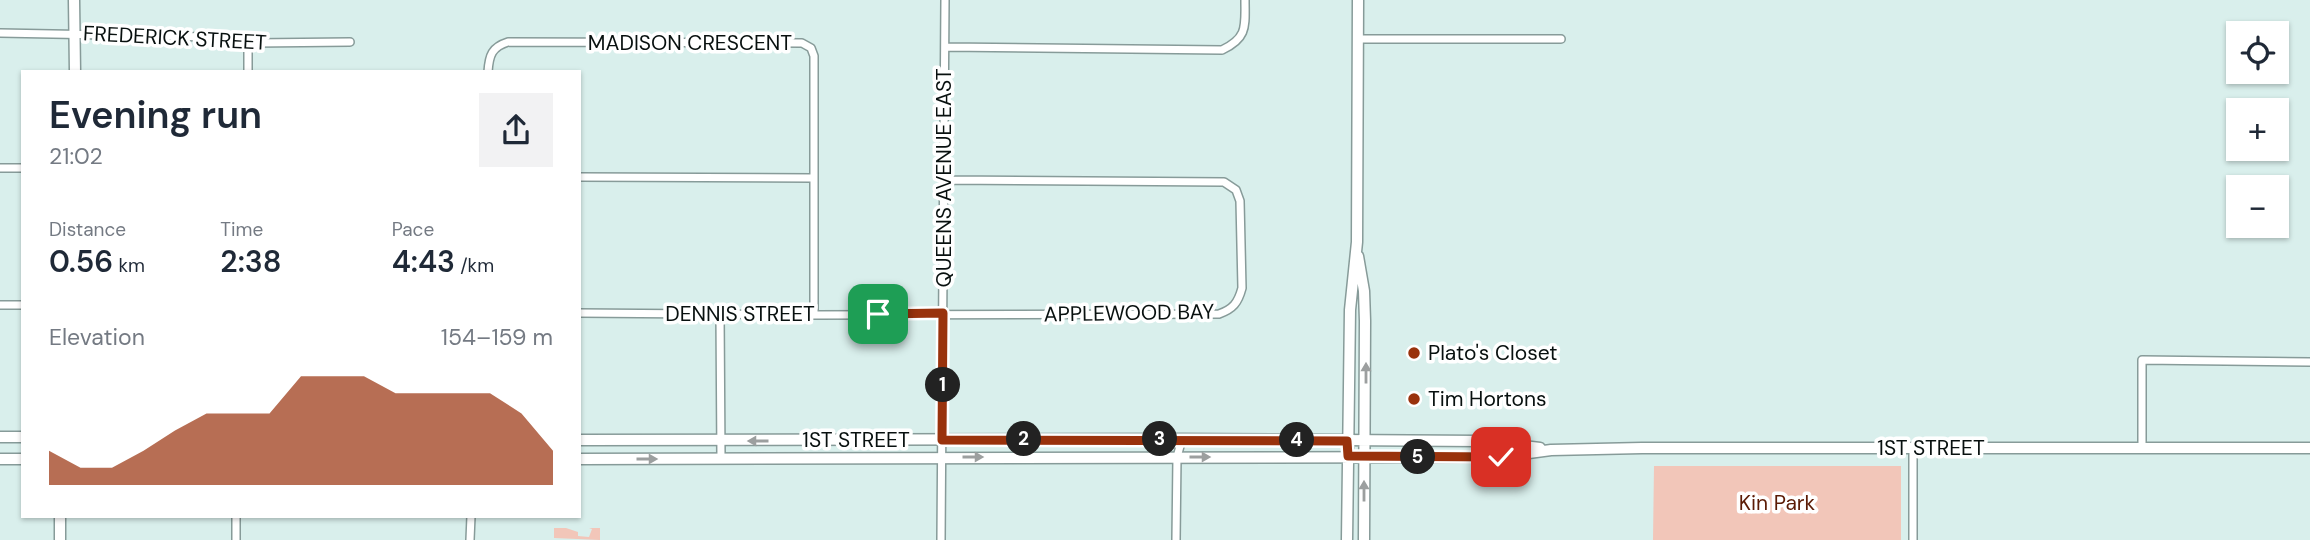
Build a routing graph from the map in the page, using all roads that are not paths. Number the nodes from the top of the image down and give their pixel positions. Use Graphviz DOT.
graph roads {
  1 [pos="74,0"];
  2 [pos="945,0"];
  3 [pos="1245,0"];
  4 [pos="1358,0"];
  5 [pos="0,33"];
  6 [pos="75,33"];
  7 [pos="1358,39"];
  8 [pos="1560,39"];
  9 [pos="351,42"];
  10 [pos="248,43"];
  11 [pos="945,47"];
  12 [pos="75,70"];
  13 [pos="248,70"];
  14 [pos="488,70"];
  15 [pos="0,168"];
  16 [pos="21,168"];
  17 [pos="581,177"];
  18 [pos="813,178"];
  19 [pos="944,180"];
  20 [pos="1357,242"];
  21 [pos="0,305"];
  22 [pos="21,305"];
  23 [pos="581,313"];
  24 [pos="943,313"];
  25 [pos="720,314"];
  26 [pos="814,315"];
  27 [pos="2310,362"];
  28 [pos="0,437"];
  29 [pos="21,437"];
  30 [pos="1182,439"];
  31 [pos="581,440"];
  32 [pos="942,440"];
  33 [pos="721,441"];
  34 [pos="1347,441"];
  35 [pos="1365,441"];
  36 [pos="2142,447"];
  37 [pos="2310,448"];
  38 [pos="1913,449"];
  39 [pos="1551,450"];
  40 [pos="1348,456"];
  41 [pos="1365,456"];
  42 [pos="942,457"];
  43 [pos="1177,457"];
  44 [pos="0,459"];
  45 [pos="21,459"];
  46 [pos="581,459"];
  47 [pos="721,459"];
  48 [pos="61,518"];
  49 [pos="236,518"];
  50 [pos="471,518"];
  51 [pos="60,540"];
  52 [pos="236,540"];
  53 [pos="470,540"];
  54 [pos="941,540"];
  55 [pos="1176,540"];
  56 [pos="1347,540"];
  57 [pos="1364,540"];
  58 [pos="1913,540"];
  1 -- 6 [label="main road"];
  2 -- 11 [label="street, QUEENS AVENUE EAST"];
  3 -- 11 [label="street"];
  4 -- 7 [label="main road"];
  5 -- 6 [label="street, FREDERICK STREET"];
  6 -- 10 [label="street, FREDERICK STREET"];
  6 -- 12 [label="main road"];
  7 -- 8 [label="street"];
  7 -- 20 [label="main road"];
  9 -- 10 [label="street, FREDERICK STREET"];
  10 -- 13 [label="street"];
  11 -- 19 [label="street, QUEENS AVENUE EAST"];
  14 -- 18 [label="street, MADISON CRESCENT"];
  15 -- 16 [label="street"];
  17 -- 18 [label="street"];
  18 -- 26 [label="street, MADISON CRESCENT"];
  19 -- 24 [label="street, QUEENS AVENUE EAST"];
  19 -- 24 [label="street, APPLEWOOD BAY"];
  20 -- 34 [label="main road"];
  35 -- 20 [label="main road, one-way"];
  21 -- 22 [label="street"];
  23 -- 25 [label="street, DENNIS STREET"];
  24 -- 26 [label="street, DENNIS STREET"];
  24 -- 32 [label="street, QUEENS AVENUE EAST"];
  25 -- 26 [label="street, DENNIS STREET"];
  25 -- 33 [label="street"];
  27 -- 36 [label="street"];
  28 -- 29 [label="main road"];
  30 -- 32 [label="main road, 1ST STREET"];
  30 -- 34 [label="main road, 1ST STREET"];
  30 -- 43 [label="street"];
  31 -- 33 [label="main road, 1ST STREET"];
  32 -- 33 [label="main road, 1ST STREET, one-way"];
  32 -- 42 [label="street, QUEENS AVENUE EAST"];
  33 -- 47 [label="street"];
  34 -- 35 [label="main road, 1ST STREET"];
  34 -- 40 [label="main road"];
  35 -- 39 [label="main road, 1ST STREET"];
  35 -- 41 [label="main road"];
  36 -- 37 [label="main road, 1ST STREET"];
  36 -- 38 [label="main road, 1ST STREET"];
  38 -- 39 [label="main road, 1ST STREET"];
  38 -- 58 [label="street"];
  39 -- 41 [label="main road, 1ST STREET"];
  40 -- 41 [label="main road, 1ST STREET"];
  43 -- 40 [label="main road, 1ST STREET, one-way"];
  40 -- 56 [label="main road"];
  57 -- 41 [label="main road, one-way"];
  42 -- 43 [label="main road, 1ST STREET, one-way"];
  42 -- 47 [label="main road, 1ST STREET"];
  42 -- 54 [label="street, QUEENS AVENUE EAST"];
  43 -- 55 [label="street"];
  44 -- 45 [label="main road"];
  46 -- 47 [label="main road, 1ST STREET, one-way"];
  48 -- 51 [label="main road"];
  49 -- 52 [label="street"];
  50 -- 53 [label="street"];
}
